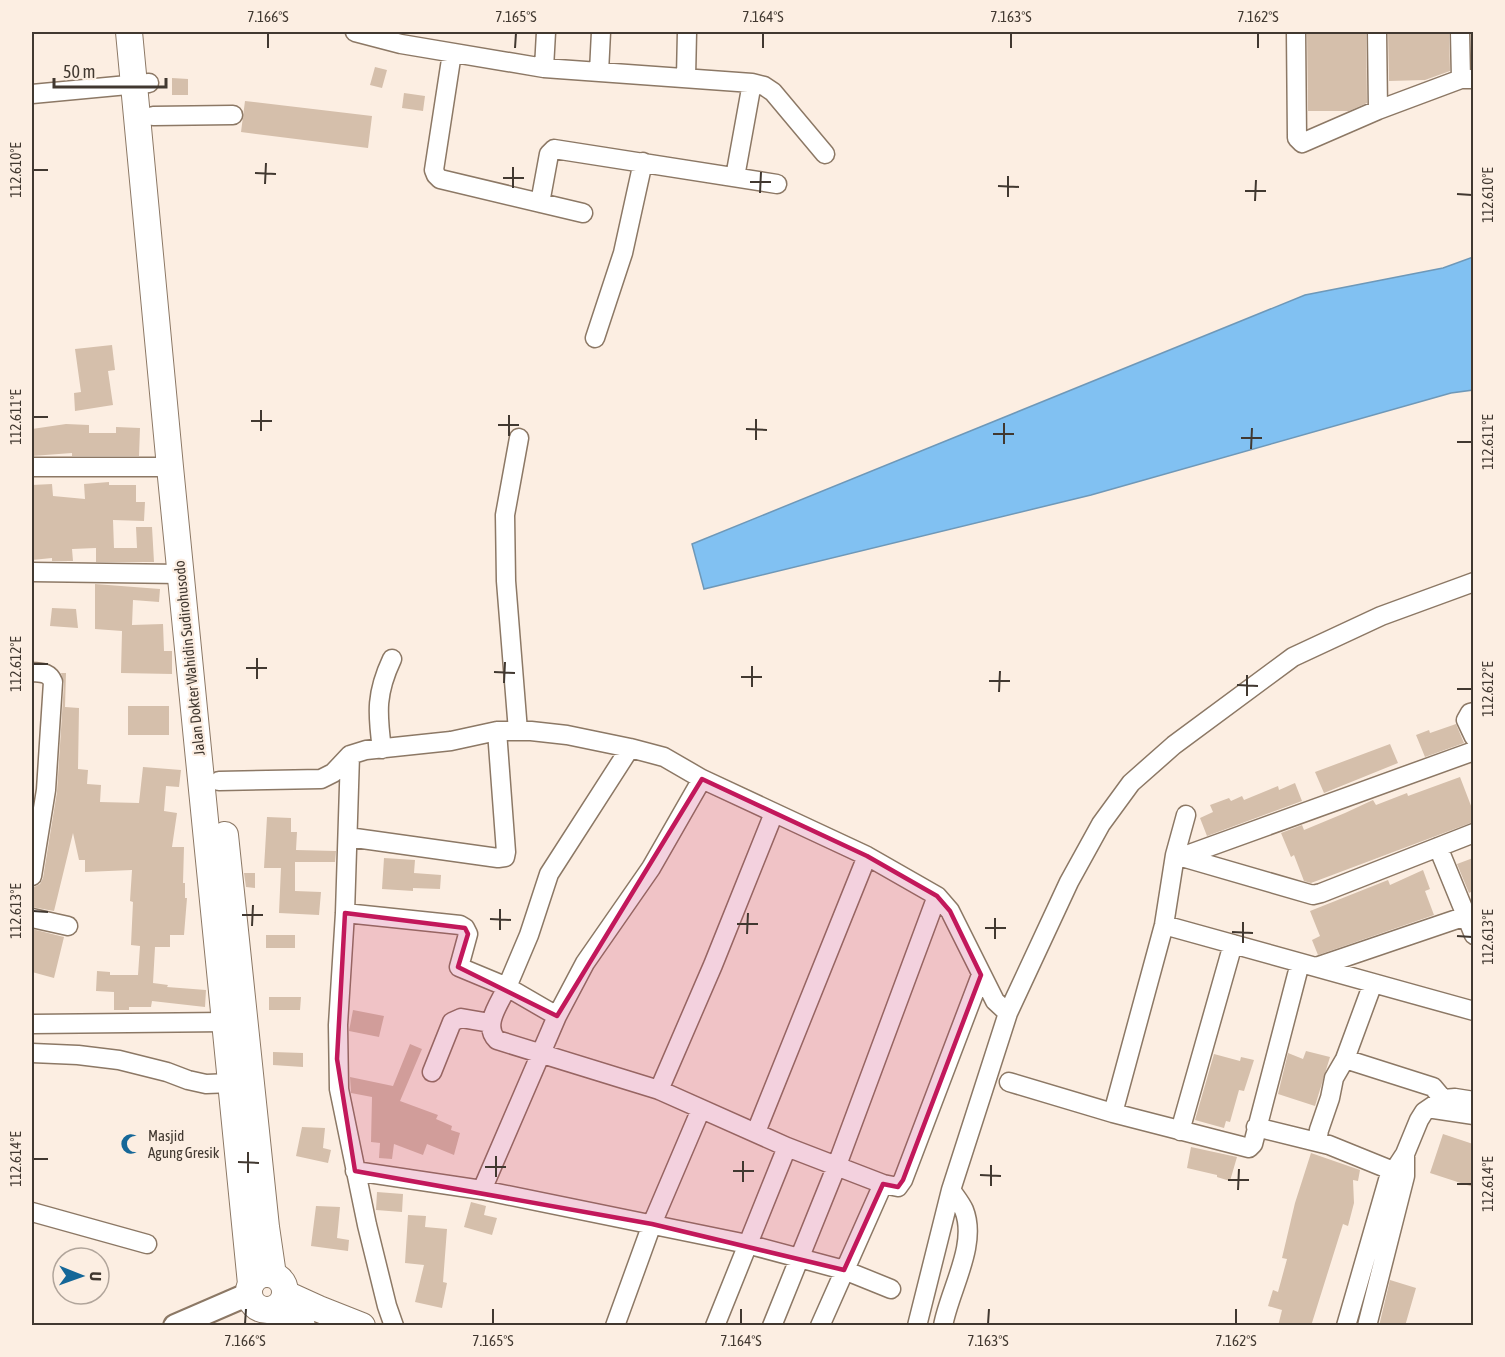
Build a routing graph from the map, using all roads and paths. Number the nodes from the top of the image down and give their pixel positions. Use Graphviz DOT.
graph roads {
  1 [pos="129,32"];
  2 [pos="144,32"];
  3 [pos="355,32"];
  4 [pos="546,32"];
  5 [pos="601,32"];
  6 [pos="687,32"];
  7 [pos="1296,32"];
  8 [pos="1377,32"];
  9 [pos="1460,32"];
  10 [pos="452,53"];
  11 [pos="544,68"];
  12 [pos="599,72"];
  13 [pos="686,77"];
  14 [pos="1467,79"];
  15 [pos="752,83"];
  16 [pos="142,84"];
  17 [pos="32,94"];
  18 [pos="1378,110"];
  19 [pos="233,115"];
  20 [pos="153,116"];
  21 [pos="825,154"];
  22 [pos="643,162"];
  23 [pos="735,177"];
  24 [pos="777,183"];
  25 [pos="540,203"];
  26 [pos="583,213"];
  27 [pos="595,338"];
  28 [pos="519,438"];
  29 [pos="32,467"];
  30 [pos="170,467"];
  31 [pos="32,572"];
  32 [pos="181,574"];
  33 [pos="1473,582"];
  34 [pos="392,659"];
  35 [pos="32,672"];
  36 [pos="1473,712"];
  37 [pos="497,731"];
  38 [pos="518,731"];
  39 [pos="1473,736"];
  40 [pos="630,748"];
  41 [pos="382,749"];
  42 [pos="1473,751"];
  43 [pos="350,755"];
  44 [pos="702,779"];
  45 [pos="219,781"];
  46 [pos="774,813"];
  47 [pos="1186,815"];
  48 [pos="1473,833"];
  49 [pos="348,837"];
  50 [pos="1438,847"];
  51 [pos="867,856"];
  52 [pos="1178,856"];
  53 [pos="32,876"];
  54 [pos="937,896"];
  55 [pos="345,913"];
  56 [pos="1466,916"];
  57 [pos="32,918"];
  58 [pos="1164,925"];
  59 [pos="68,926"];
  60 [pos="1473,935"];
  61 [pos="1233,944"];
  62 [pos="1308,965"];
  63 [pos="981,975"];
  64 [pos="1373,983"];
  65 [pos="507,987"];
  66 [pos="1473,1011"];
  67 [pos="1008,1013"];
  68 [pos="557,1016"];
  69 [pos="226,1022"];
  70 [pos="490,1023"];
  71 [pos="32,1024"];
  72 [pos="32,1053"];
  73 [pos="540,1053"];
  74 [pos="1345,1059"];
  75 [pos="432,1072"];
  76 [pos="1009,1082"];
  77 [pos="232,1083"];
  78 [pos="659,1090"];
  79 [pos="1473,1101"];
  80 [pos="1440,1107"];
  81 [pos="701,1109"];
  82 [pos="1113,1113"];
  83 [pos="1473,1115"];
  84 [pos="1256,1127"];
  85 [pos="1180,1131"];
  86 [pos="756,1132"];
  87 [pos="1317,1142"];
  88 [pos="787,1147"];
  89 [pos="837,1165"];
  90 [pos="355,1171"];
  91 [pos="1399,1174"];
  92 [pos="883,1184"];
  93 [pos="483,1190"];
  94 [pos="951,1190"];
  95 [pos="32,1212"];
  96 [pos="652,1224"];
  97 [pos="147,1244"];
  98 [pos="747,1244"];
  99 [pos="801,1259"];
  100 [pos="844,1270"];
  101 [pos="957,1280"];
  102 [pos="891,1289"];
  103 [pos="264,1294"];
  104 [pos="175,1326"];
  105 [pos="212,1326"];
  106 [pos="302,1326"];
  107 [pos="362,1326"];
  108 [pos="394,1326"];
  109 [pos="615,1326"];
  110 [pos="715,1326"];
  111 [pos="772,1326"];
  112 [pos="820,1326"];
  113 [pos="917,1326"];
  114 [pos="944,1326"];
  115 [pos="954,1326"];
  116 [pos="1346,1326"];
  117 [pos="1367,1326"];
  1 -- 16 [label="highway, Jalan Dokter Wahidin Sudirohusodo"];
  2 -- 16 [label="highway, Jalan Dokter Wahidin Sudirohusodo"];
  3 -- 10 [label="street"];
  4 -- 11 [label="street"];
  5 -- 12 [label="street"];
  6 -- 13 [label="street"];
  7 -- 18 [label="street"];
  8 -- 18 [label="street"];
  9 -- 14 [label="street"];
  10 -- 11 [label="street"];
  10 -- 25 [label="street"];
  11 -- 12 [label="street"];
  12 -- 13 [label="street"];
  13 -- 15 [label="street"];
  14 -- 18 [label="street"];
  15 -- 21 [label="street"];
  15 -- 23 [label="street"];
  16 -- 17 [label="street"];
  16 -- 20 [label="highway, Jalan Dokter Wahidin Sudirohusodo"];
  16 -- 30 [label="highway, Jalan Dokter Wahidin Sudirohusodo"];
  19 -- 20 [label="street"];
  20 -- 45 [label="highway, Jalan Dokter Wahidin Sudirohusodo"];
  22 -- 23 [label="street"];
  22 -- 25 [label="street"];
  22 -- 27 [label="street"];
  23 -- 24 [label="street"];
  25 -- 26 [label="street"];
  28 -- 38 [label="street"];
  29 -- 30 [label="street"];
  30 -- 32 [label="highway, Jalan Dokter Wahidin Sudirohusodo"];
  31 -- 32 [label="street"];
  32 -- 69 [label="highway, Jalan Dokter Wahidin Sudirohusodo"];
  33 -- 67 [label="street"];
  34 -- 41 [label="street"];
  35 -- 53 [label="street"];
  36 -- 39 [label="street"];
  37 -- 38 [label="street"];
  37 -- 41 [label="street"];
  37 -- 49 [label="street"];
  38 -- 40 [label="street"];
  40 -- 44 [label="street"];
  40 -- 65 [label="street"];
  41 -- 43 [label="street"];
  42 -- 52 [label="street"];
  43 -- 45 [label="street"];
  43 -- 49 [label="street"];
  44 -- 46 [label="street"];
  44 -- 68 [label="street"];
  45 -- 103 [label="highway, Jalan Dokter Wahidin Sudirohusodo"];
  46 -- 51 [label="street"];
  46 -- 78 [label="street"];
  47 -- 52 [label="street"];
  48 -- 50 [label="street"];
  49 -- 55 [label="street"];
  50 -- 52 [label="street"];
  50 -- 56 [label="street"];
  51 -- 54 [label="street"];
  51 -- 86 [label="street"];
  52 -- 58 [label="street"];
  54 -- 63 [label="street"];
  54 -- 89 [label="street"];
  55 -- 65 [label="street"];
  55 -- 90 [label="street"];
  56 -- 60 [label="street"];
  56 -- 62 [label="street"];
  57 -- 59 [label="street"];
  58 -- 61 [label="street"];
  58 -- 82 [label="street"];
  61 -- 62 [label="street"];
  61 -- 85 [label="street"];
  62 -- 64 [label="street"];
  62 -- 84 [label="street"];
  63 -- 67 [label="street"];
  63 -- 92 [label="street"];
  64 -- 66 [label="street"];
  64 -- 74 [label="street"];
  65 -- 68 [label="street"];
  65 -- 70 [label="street"];
  67 -- 94 [label="street"];
  68 -- 73 [label="street"];
  69 -- 71 [label="street"];
  69 -- 77 [label="highway, Jalan Dokter Wahidin Sudirohusodo"];
  70 -- 73 [label="street"];
  70 -- 75 [label="street"];
  72 -- 77 [label="street"];
  73 -- 78 [label="street"];
  73 -- 93 [label="street"];
  74 -- 80 [label="street"];
  74 -- 87 [label="street"];
  76 -- 82 [label="street"];
  77 -- 103 [label="highway, Jalan Dokter Wahidin Sudirohusodo"];
  78 -- 81 [label="street"];
  79 -- 80 [label="street"];
  80 -- 83 [label="street"];
  80 -- 91 [label="street"];
  81 -- 86 [label="street"];
  81 -- 96 [label="street"];
  82 -- 85 [label="street"];
  84 -- 85 [label="street"];
  84 -- 87 [label="street"];
  86 -- 88 [label="street"];
  87 -- 91 [label="street"];
  88 -- 89 [label="street"];
  88 -- 98 [label="street"];
  89 -- 92 [label="street"];
  89 -- 99 [label="street"];
  90 -- 93 [label="street"];
  90 -- 108 [label="street"];
  91 -- 116 [label="street"];
  91 -- 117 [label="street"];
  92 -- 100 [label="street"];
  93 -- 96 [label="street"];
  94 -- 101 [label="street"];
  94 -- 113 [label="street"];
  95 -- 97 [label="street"];
  96 -- 98 [label="street"];
  96 -- 109 [label="street"];
  98 -- 99 [label="street"];
  98 -- 110 [label="street"];
  99 -- 100 [label="street"];
  99 -- 111 [label="street"];
  100 -- 102 [label="street"];
  100 -- 112 [label="street"];
  101 -- 114 [label="street"];
  101 -- 115 [label="street"];
  103 -- 104 [label="main road"];
  103 -- 105 [label="main road"];
  103 -- 106 [label="highway"];
  103 -- 107 [label="highway"];
}
